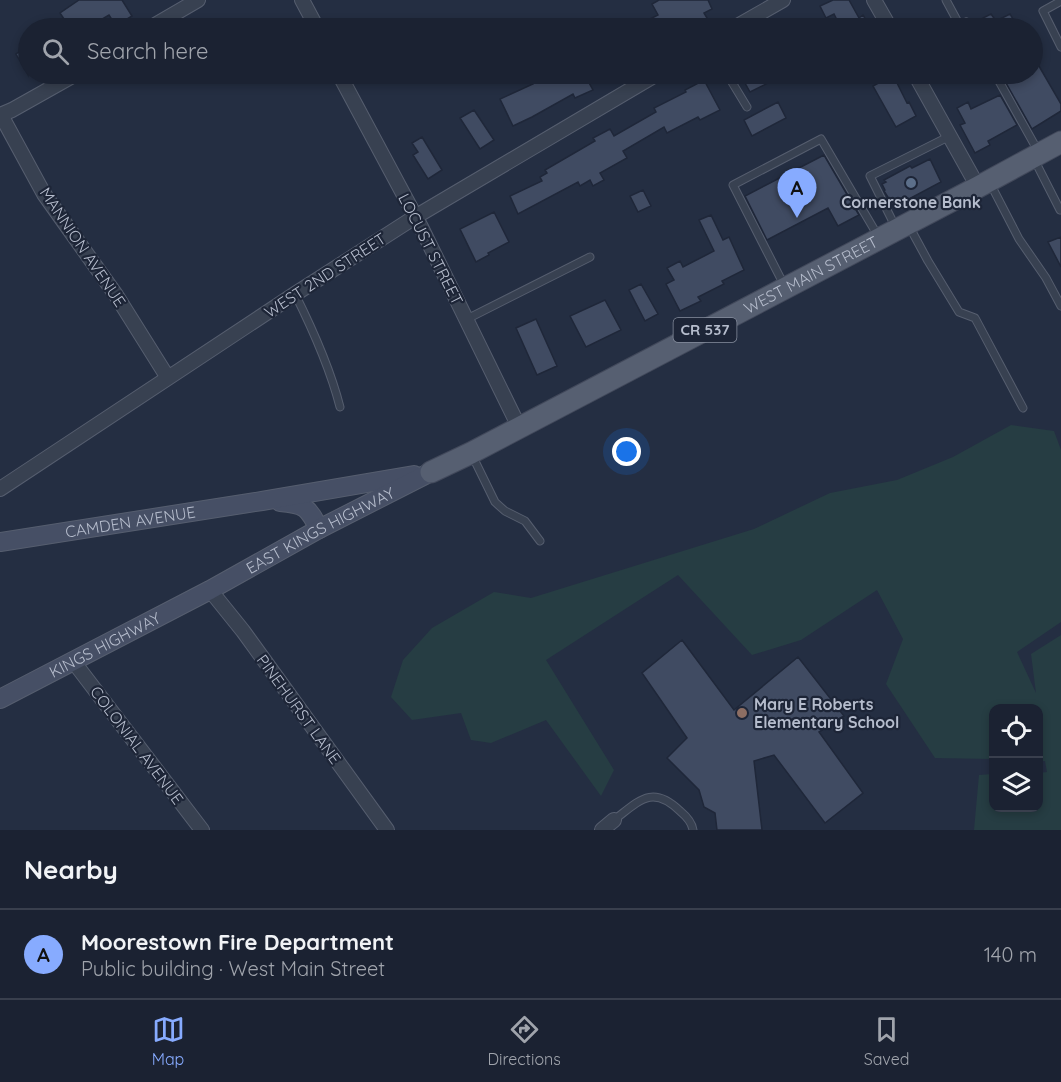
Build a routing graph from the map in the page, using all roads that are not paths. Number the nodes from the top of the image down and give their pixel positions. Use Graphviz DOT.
graph roads {
  1 [pos="198,0"];
  2 [pos="302,0"];
  3 [pos="783,0"];
  4 [pos="874,0"];
  5 [pos="946,0"];
  6 [pos="1061,0"];
  7 [pos="167,18"];
  8 [pos="312,18"];
  9 [pos="752,18"];
  10 [pos="884,18"];
  11 [pos="954,18"];
  12 [pos="1061,47"];
  13 [pos="58,84"];
  14 [pos="344,84"];
  15 [pos="640,84"];
  16 [pos="733,84"];
  17 [pos="921,84"];
  18 [pos="1000,84"];
  19 [pos="747,107"];
  20 [pos="1,115"];
  21 [pos="950,136"];
  22 [pos="1061,142"];
  23 [pos="1036,155"];
  24 [pos="984,184"];
  25 [pos="1061,209"];
  26 [pos="416,217"];
  27 [pos="895,231"];
  28 [pos="590,256"];
  29 [pos="786,288"];
  30 [pos="295,294"];
  31 [pos="1061,306"];
  32 [pos="467,319"];
  33 [pos="168,378"];
  34 [pos="340,407"];
  35 [pos="1023,408"];
  36 [pos="519,427"];
  37 [pos="471,453"];
  38 [pos="430,472"];
  39 [pos="0,489"];
  40 [pos="262,501"];
  41 [pos="319,530"];
  42 [pos="540,541"];
  43 [pos="0,542"];
  44 [pos="210,590"];
  45 [pos="73,661"];
  46 [pos="0,699"];
  47 [pos="614,820"];
  48 [pos="202,830"];
  49 [pos="387,830"];
  50 [pos="602,830"];
  51 [pos="693,830"];
  1 -- 7 [label="street"];
  2 -- 8 [label="street"];
  3 -- 9 [label="street"];
  4 -- 10 [label="street"];
  5 -- 11 [label="lane"];
  6 -- 12 [label="lane"];
  13 -- 20 [label="street"];
  14 -- 26 [label="street, LOCUST STREET"];
  15 -- 26 [label="street, WEST 2ND STREET"];
  16 -- 19 [label="lane"];
  17 -- 21 [label="street"];
  18 -- 23 [label="lane"];
  20 -- 33 [label="street, MANNION AVENUE"];
  21 -- 24 [label="street"];
  21 -- 27 [label="lane"];
  22 -- 23 [label="main road, WEST MAIN STREET / CR 537"];
  23 -- 24 [label="main road, WEST MAIN STREET / CR 537"];
  23 -- 25 [label="lane"];
  24 -- 27 [label="main road, WEST MAIN STREET / CR 537"];
  24 -- 31 [label="lane"];
  26 -- 30 [label="street, WEST 2ND STREET"];
  26 -- 32 [label="street, LOCUST STREET"];
  27 -- 29 [label="main road, WEST MAIN STREET / CR 537"];
  27 -- 29 [label="lane"];
  27 -- 35 [label="lane"];
  28 -- 32 [label="lane"];
  29 -- 36 [label="main road, WEST MAIN STREET / CR 537"];
  30 -- 33 [label="street, WEST 2ND STREET"];
  30 -- 34 [label="lane"];
  32 -- 36 [label="street, LOCUST STREET"];
  33 -- 39 [label="street, WEST 2ND STREET"];
  36 -- 37 [label="main road, WEST MAIN STREET / CR 537"];
  37 -- 38 [label="main road, WEST MAIN STREET / CR 537"];
  37 -- 42 [label="lane"];
  38 -- 40 [label="main road, CAMDEN AVENUE / CR 537"];
  38 -- 41 [label="main road, EAST KINGS HIGHWAY / CR 537"];
  40 -- 41 [label="main road, CAMDEN AVENUE / CR 537"];
  40 -- 43 [label="main road, CAMDEN AVENUE / CR 537"];
  41 -- 44 [label="main road, EAST KINGS HIGHWAY"];
  44 -- 45 [label="main road, KINGS HIGHWAY"];
  44 -- 49 [label="street, PINEHURST LANE"];
  45 -- 46 [label="main road, KINGS HIGHWAY"];
  45 -- 48 [label="street, COLONIAL AVENUE"];
  47 -- 50 [label="street"];
  47 -- 51 [label="lane"];
}
